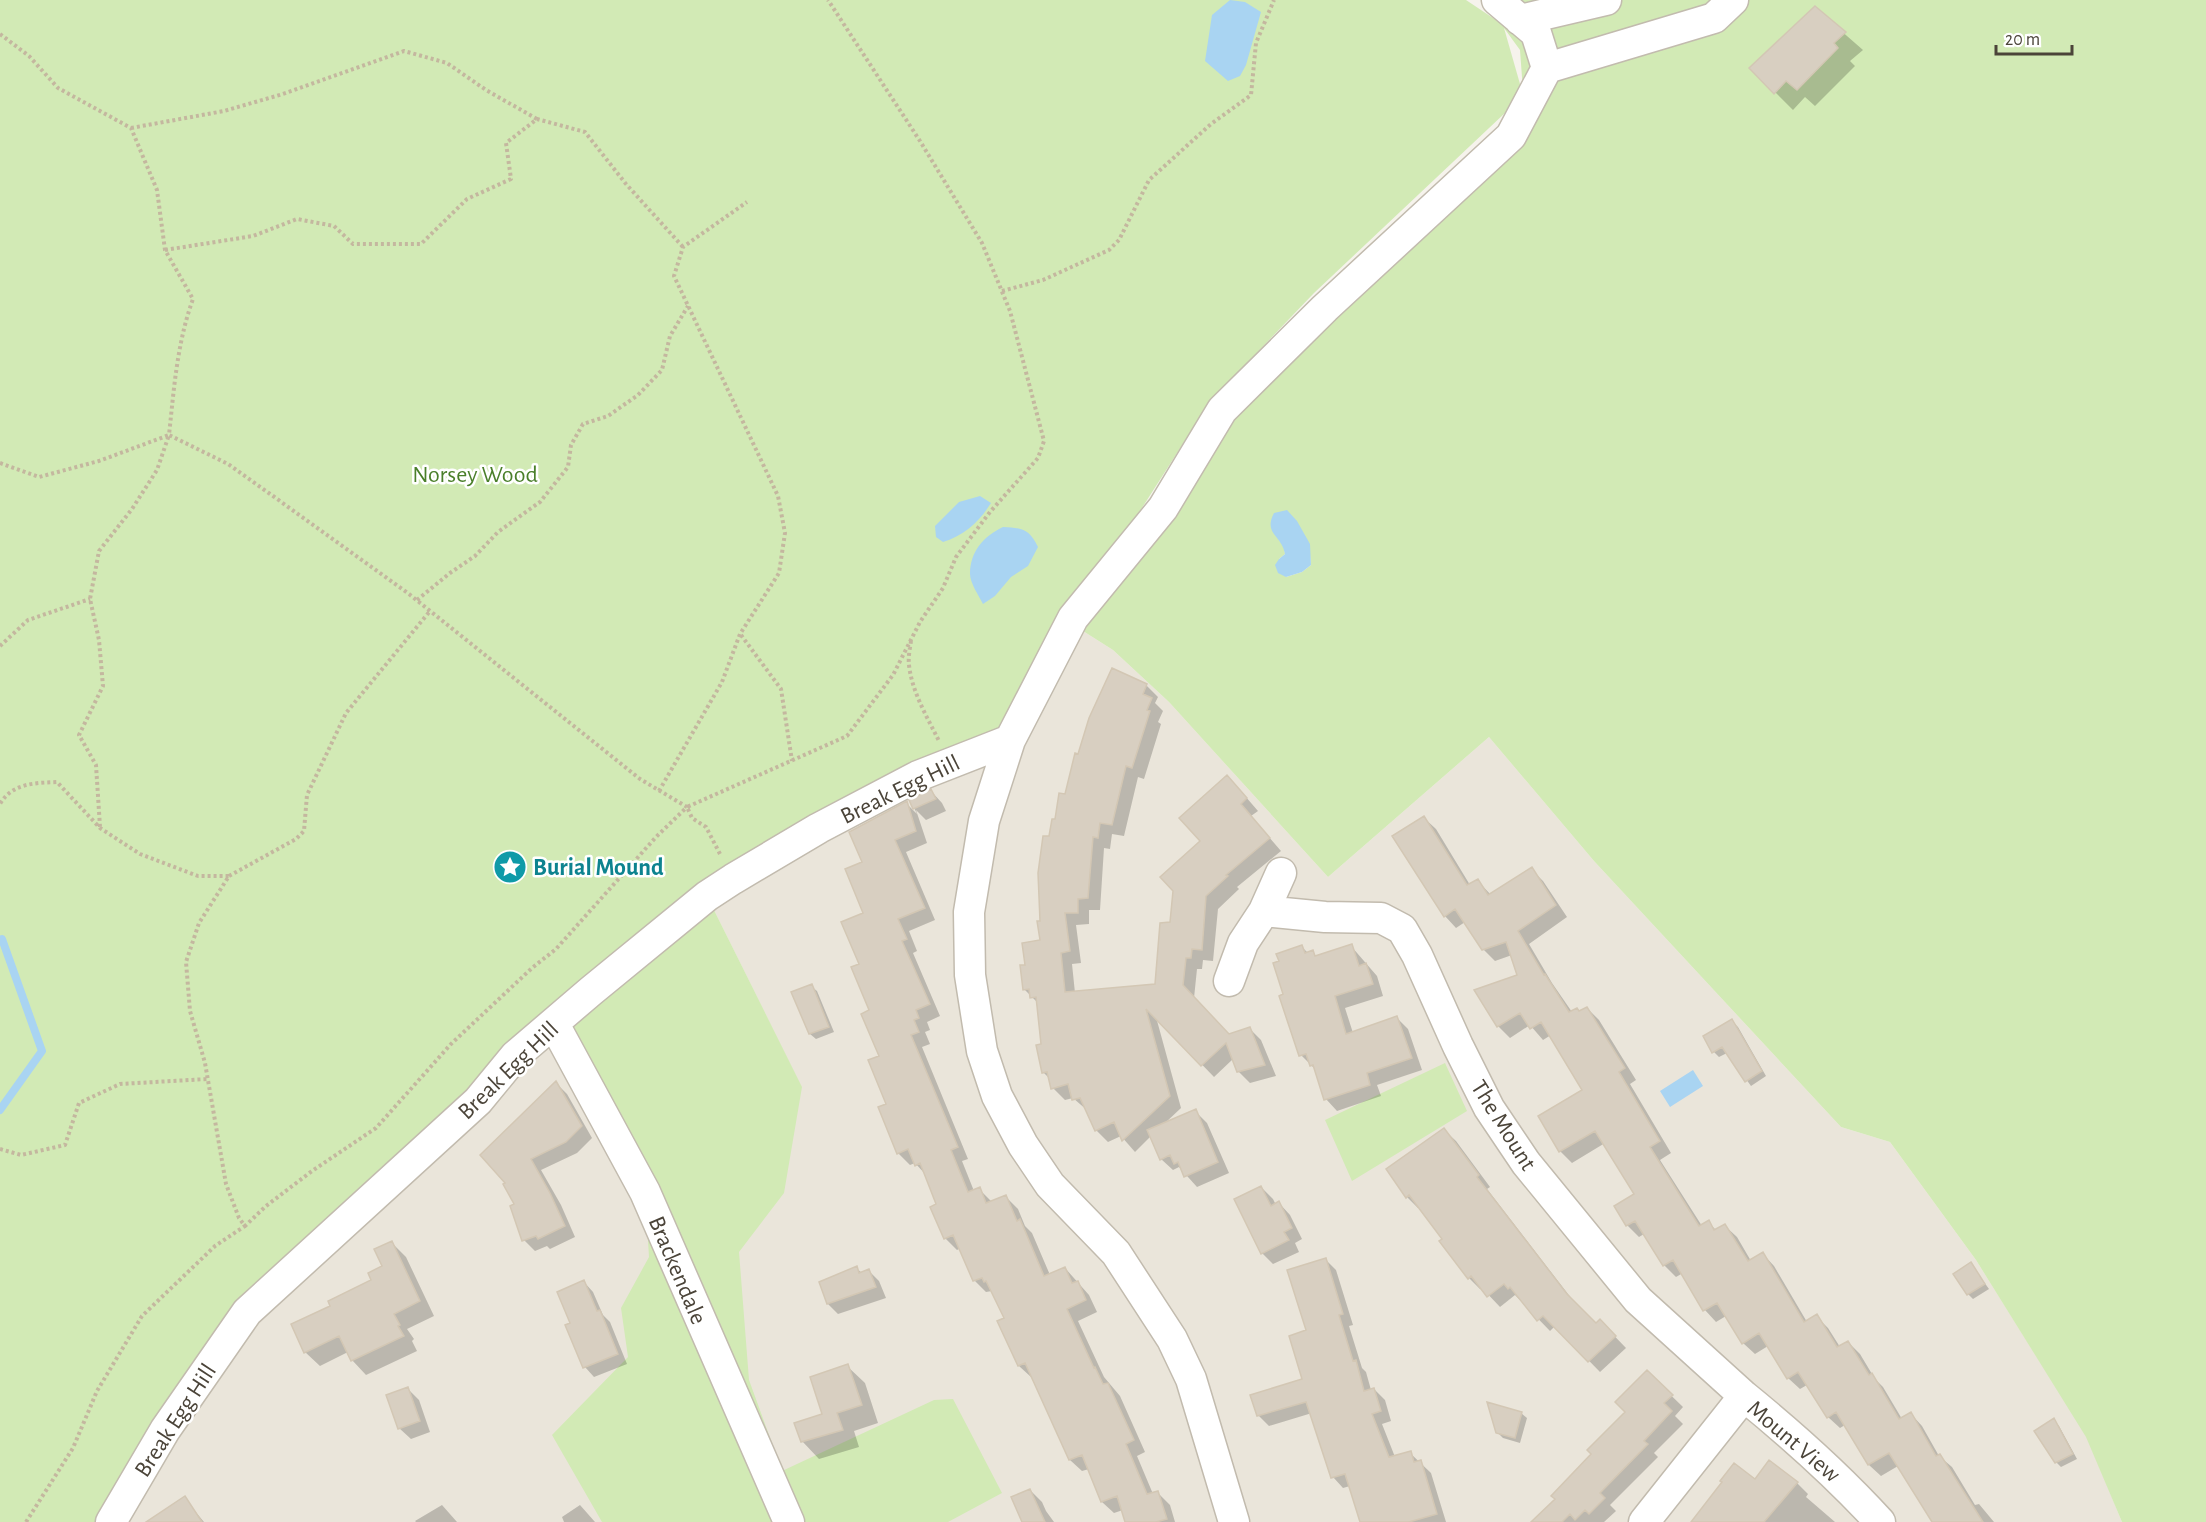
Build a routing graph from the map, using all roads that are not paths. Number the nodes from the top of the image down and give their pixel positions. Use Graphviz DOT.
graph roads {
  1 [pos="1497,0"];
  2 [pos="1606,0"];
  3 [pos="1733,0"];
  4 [pos="1520,20"];
  5 [pos="1547,68"];
  6 [pos="1010,740"];
  7 [pos="1281,873"];
  8 [pos="1264,911"];
  9 [pos="1229,981"];
  10 [pos="554,1024"];
  11 [pos="1744,1396"];
  12 [pos="111,1522"];
  13 [pos="789,1522"];
  14 [pos="1234,1522"];
  15 [pos="1644,1522"];
  16 [pos="1880,1522"];
  1 -- 4 [label="street"];
  2 -- 4 [label="street"];
  3 -- 5 [label="street"];
  4 -- 5 [label="street"];
  5 -- 6 [label="street"];
  6 -- 10 [label="street, Break Egg Hill"];
  6 -- 14 [label="street"];
  7 -- 8 [label="street"];
  8 -- 9 [label="street"];
  8 -- 11 [label="street, The Mount"];
  10 -- 12 [label="street, Break Egg Hill"];
  10 -- 13 [label="street, Brackendale"];
  11 -- 15 [label="street, Mount View"];
  11 -- 16 [label="street, Mount View"];
}
